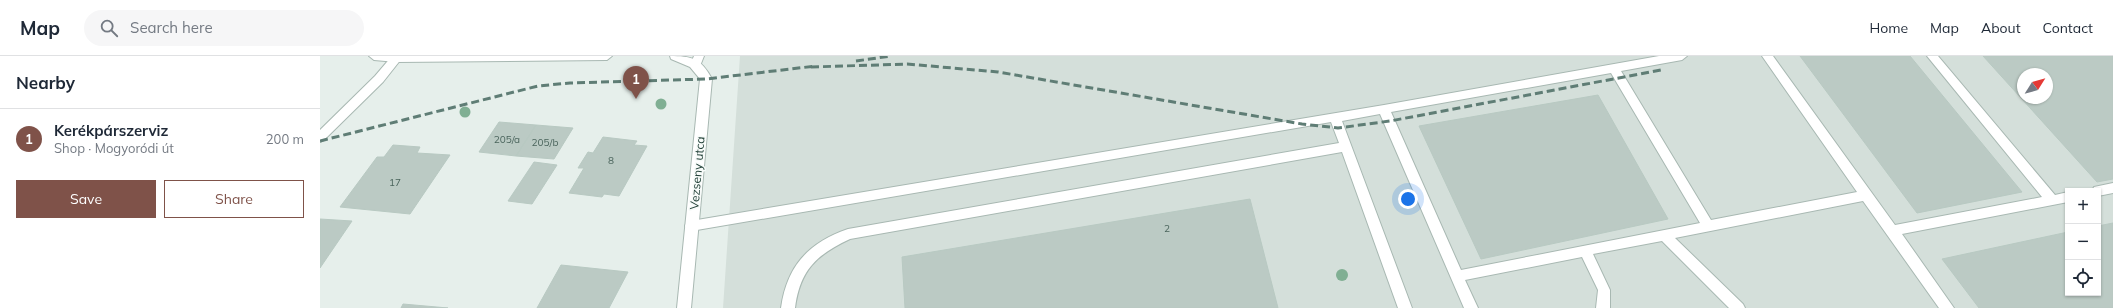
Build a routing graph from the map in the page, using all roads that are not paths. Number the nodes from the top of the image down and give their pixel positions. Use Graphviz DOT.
graph roads {
  1 [pos="374,56"];
  2 [pos="607,56"];
  3 [pos="675,56"];
  4 [pos="1682,56"];
  5 [pos="1767,56"];
  6 [pos="1932,56"];
  7 [pos="570,57"];
  8 [pos="397,58"];
  9 [pos="698,60"];
  10 [pos="1614,68"];
  11 [pos="1384,109"];
  12 [pos="1335,118"];
  13 [pos="320,137"];
  14 [pos="1345,147"];
  15 [pos="2113,188"];
  16 [pos="2101,190"];
  17 [pos="1866,195"];
  18 [pos="2065,198"];
  19 [pos="2052,200"];
  20 [pos="691,226"];
  21 [pos="1708,226"];
  22 [pos="1892,231"];
  23 [pos="1664,235"];
  24 [pos="1585,250"];
  25 [pos="1457,276"];
  26 [pos="684,308"];
  27 [pos="788,308"];
  28 [pos="1405,308"];
  29 [pos="1471,308"];
  30 [pos="1603,308"];
  31 [pos="1738,308"];
  32 [pos="1947,308"];
  1 -- 8 [label="street"];
  2 -- 7 [label="street"];
  3 -- 9 [label="street, Vezseny utca"];
  4 -- 10 [label="street"];
  5 -- 17 [label="street"];
  6 -- 19 [label="street"];
  7 -- 8 [label="street"];
  8 -- 13 [label="street"];
  9 -- 20 [label="street, Vezseny utca"];
  10 -- 11 [label="street"];
  10 -- 21 [label="street"];
  11 -- 12 [label="street"];
  11 -- 25 [label="street"];
  12 -- 14 [label="street"];
  12 -- 20 [label="street"];
  14 -- 27 [label="street"];
  14 -- 28 [label="street"];
  15 -- 16 [label="street"];
  17 -- 21 [label="street"];
  17 -- 22 [label="street"];
  18 -- 19 [label="street"];
  19 -- 22 [label="street"];
  20 -- 26 [label="street, Vezseny utca"];
  21 -- 23 [label="street"];
  22 -- 32 [label="street"];
  23 -- 24 [label="street"];
  23 -- 31 [label="street"];
  24 -- 25 [label="street"];
  24 -- 30 [label="street"];
  25 -- 29 [label="street"];
}
